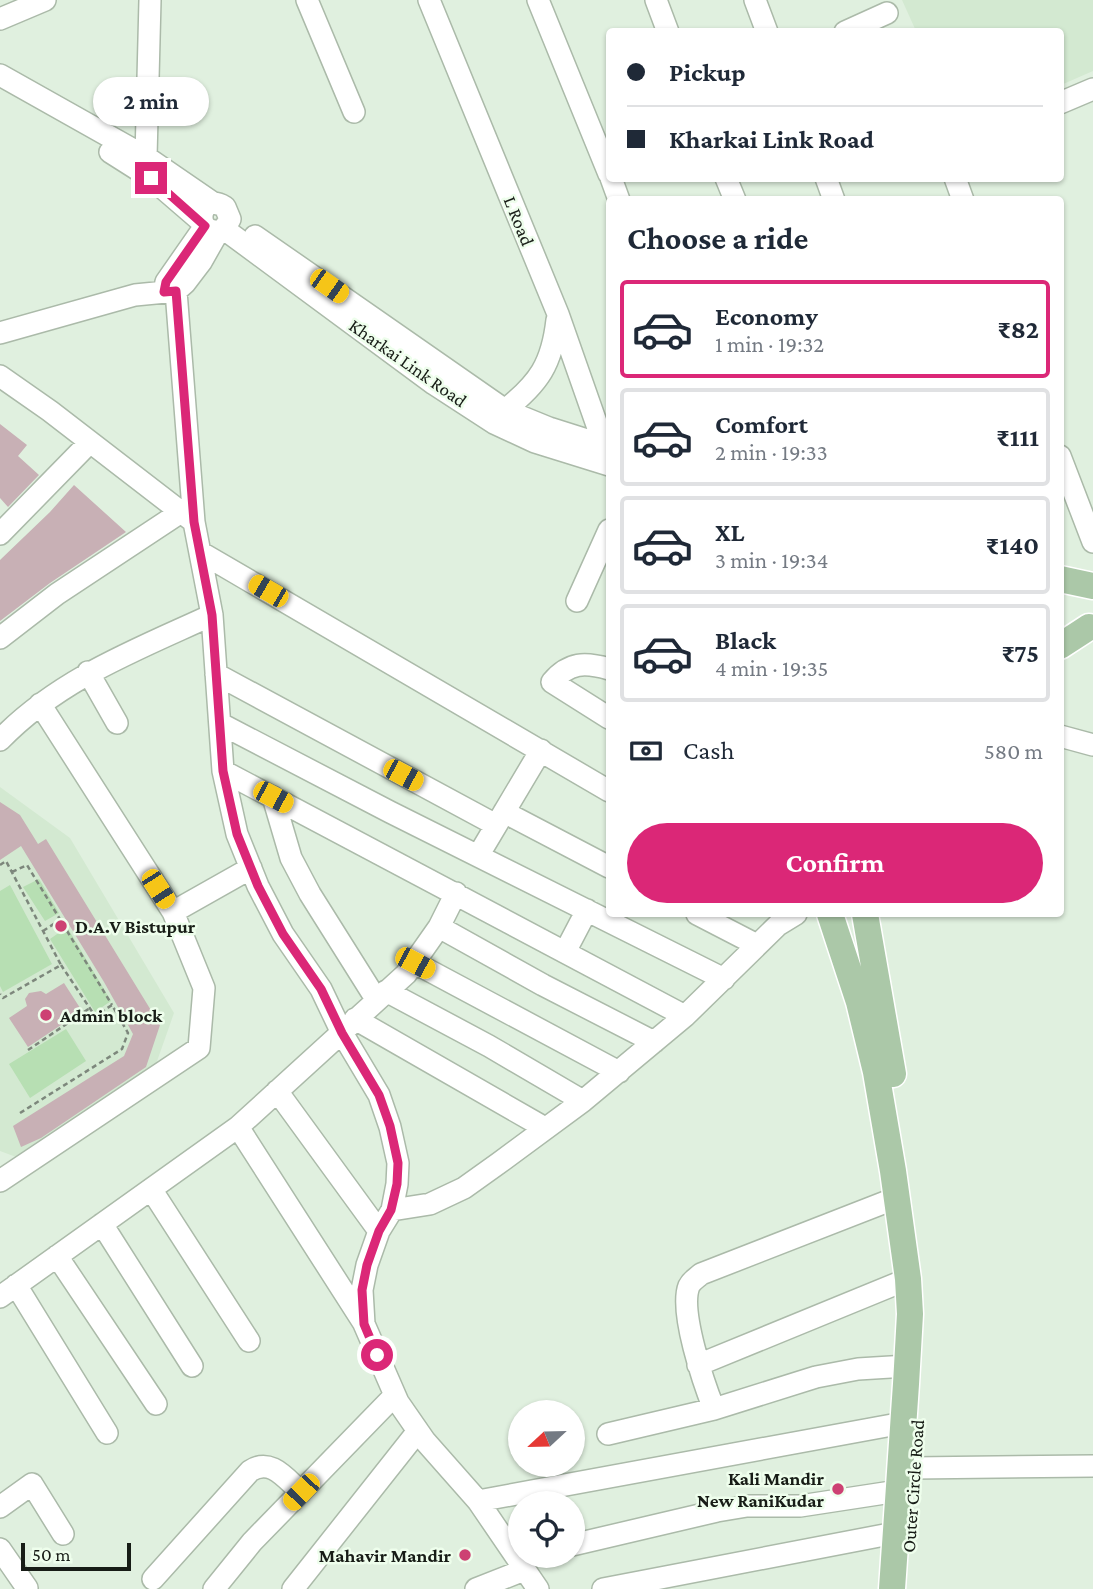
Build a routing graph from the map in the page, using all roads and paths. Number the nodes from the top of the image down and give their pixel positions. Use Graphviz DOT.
graph roads {
  1 [pos="45,0"];
  2 [pos="150,0"];
  3 [pos="307,0"];
  4 [pos="429,0"];
  5 [pos="538,0"];
  6 [pos="656,0"];
  7 [pos="755,0"];
  8 [pos="888,15"];
  9 [pos="0,19"];
  10 [pos="666,28"];
  11 [pos="766,28"];
  12 [pos="855,28"];
  13 [pos="0,75"];
  14 [pos="1093,89"];
  15 [pos="0,91"];
  16 [pos="1064,101"];
  17 [pos="354,112"];
  18 [pos="146,157"];
  19 [pos="606,166"];
  20 [pos="216,226"];
  21 [pos="170,292"];
  22 [pos="558,314"];
  23 [pos="0,333"];
  24 [pos="0,376"];
  25 [pos="505,410"];
  26 [pos="90,442"];
  27 [pos="606,449"];
  28 [pos="606,452"];
  29 [pos="606,452"];
  30 [pos="1064,467"];
  31 [pos="187,517"];
  32 [pos="0,534"];
  33 [pos="606,537"];
  34 [pos="1093,542"];
  35 [pos="200,552"];
  36 [pos="1064,580"];
  37 [pos="1093,586"];
  38 [pos="577,601"];
  39 [pos="212,615"];
  40 [pos="1064,622"];
  41 [pos="1091,627"];
  42 [pos="0,638"];
  43 [pos="1064,644"];
  44 [pos="606,668"];
  45 [pos="88,672"];
  46 [pos="216,674"];
  47 [pos="40,704"];
  48 [pos="606,716"];
  49 [pos="117,723"];
  50 [pos="220,724"];
  51 [pos="1064,737"];
  52 [pos="0,740"];
  53 [pos="1093,744"];
  54 [pos="541,750"];
  55 [pos="223,771"];
  56 [pos="606,789"];
  57 [pos="273,797"];
  58 [pos="500,818"];
  59 [pos="478,856"];
  60 [pos="0,865"];
  61 [pos="606,866"];
  62 [pos="251,868"];
  63 [pos="12,872"];
  64 [pos="456,892"];
  65 [pos="587,910"];
  66 [pos="173,912"];
  67 [pos="703,917"];
  68 [pos="791,917"];
  69 [pos="834,917"];
  70 [pos="866,917"];
  71 [pos="60,920"];
  72 [pos="439,927"];
  73 [pos="43,931"];
  74 [pos="757,945"];
  75 [pos="565,952"];
  76 [pos="415,963"];
  77 [pos="61,965"];
  78 [pos="724,979"];
  79 [pos="30,983"];
  80 [pos="33,988"];
  81 [pos="0,994"];
  82 [pos="381,995"];
  83 [pos="112,1005"];
  84 [pos="90,1008"];
  85 [pos="685,1016"];
  86 [pos="349,1026"];
  87 [pos="654,1042"];
  88 [pos="28,1050"];
  89 [pos="619,1072"];
  90 [pos="277,1091"];
  91 [pos="583,1101"];
  92 [pos="20,1113"];
  93 [pos="238,1127"];
  94 [pos="545,1128"];
  95 [pos="0,1181"];
  96 [pos="151,1189"];
  97 [pos="896,1198"];
  98 [pos="391,1210"];
  99 [pos="102,1224"];
  100 [pos="379,1231"];
  101 [pos="57,1256"];
  102 [pos="908,1279"];
  103 [pos="8,1291"];
  104 [pos="364,1324"];
  105 [pos="249,1341"];
  106 [pos="698,1365"];
  107 [pos="192,1366"];
  108 [pos="914,1375"];
  109 [pos="395,1395"];
  110 [pos="156,1404"];
  111 [pos="714,1409"];
  112 [pos="903,1423"];
  113 [pos="418,1431"];
  114 [pos="107,1433"];
  115 [pos="608,1434"];
  116 [pos="1093,1466"];
  117 [pos="913,1468"];
  118 [pos="898,1491"];
  119 [pos="301,1492"];
  120 [pos="478,1501"];
  121 [pos="0,1507"];
  122 [pos="895,1533"];
  123 [pos="63,1534"];
  124 [pos="585,1542"];
  125 [pos="0,1549"];
  126 [pos="524,1570"];
  127 [pos="153,1579"];
  128 [pos="27,1588"];
  129 [pos="891,1588"];
  130 [pos="214,1589"];
  131 [pos="293,1589"];
  132 [pos="475,1589"];
  133 [pos="538,1589"];
  134 [pos="603,1589"];
  1 -- 9 [label="street"];
  2 -- 18 [label="street"];
  3 -- 17 [label="street"];
  4 -- 22 [label="street, L Road"];
  5 -- 19 [label="street"];
  6 -- 10 [label="street"];
  7 -- 11 [label="street"];
  8 -- 12 [label="street"];
  13 -- 18 [label="street"];
  14 -- 16 [label="street"];
  15 -- 20 [label="street, Kharkai Link Road"];
  18 -- 20 [label="street"];
  20 -- 21 [label="street"];
  20 -- 25 [label="street"];
  20 -- 28 [label="street, Kharkai Link Road"];
  21 -- 23 [label="street"];
  21 -- 31 [label="street"];
  22 -- 25 [label="street"];
  22 -- 27 [label="street, L Road"];
  24 -- 26 [label="street"];
  25 -- 29 [label="street"];
  26 -- 31 [label="street"];
  26 -- 32 [label="street"];
  30 -- 34 [label="street"];
  31 -- 35 [label="street"];
  31 -- 42 [label="street"];
  33 -- 38 [label="street"];
  35 -- 39 [label="street"];
  35 -- 54 [label="street"];
  36 -- 37 [label="main road"];
  39 -- 45 [label="street"];
  39 -- 46 [label="street"];
  40 -- 41 [label="main road"];
  41 -- 43 [label="main road"];
  44 -- 48 [label="street"];
  45 -- 47 [label="street"];
  45 -- 49 [label="street"];
  46 -- 50 [label="street"];
  46 -- 58 [label="street"];
  47 -- 52 [label="street"];
  47 -- 66 [label="street"];
  50 -- 55 [label="street"];
  50 -- 59 [label="street"];
  51 -- 53 [label="street"];
  54 -- 56 [label="street"];
  54 -- 58 [label="street"];
  55 -- 57 [label="street"];
  55 -- 62 [label="street"];
  57 -- 64 [label="street"];
  57 -- 82 [label="street"];
  58 -- 59 [label="street"];
  58 -- 61 [label="street"];
  59 -- 65 [label="street"];
  60 -- 63 [label="path"];
  62 -- 66 [label="street"];
  62 -- 86 [label="street"];
  63 -- 71 [label="path"];
  63 -- 73 [label="path"];
  64 -- 72 [label="street"];
  64 -- 75 [label="street"];
  65 -- 75 [label="street"];
  65 -- 78 [label="street"];
  66 -- 95 [label="street"];
  67 -- 74 [label="street"];
  68 -- 74 [label="street"];
  69 -- 97 [label="main road"];
  70 -- 108 [label="main road"];
  71 -- 73 [label="path"];
  71 -- 83 [label="path"];
  72 -- 76 [label="street"];
  72 -- 87 [label="street"];
  73 -- 77 [label="path"];
  74 -- 78 [label="street"];
  75 -- 85 [label="street"];
  76 -- 82 [label="street"];
  76 -- 89 [label="street"];
  77 -- 79 [label="path"];
  77 -- 84 [label="path"];
  78 -- 85 [label="street"];
  79 -- 80 [label="path"];
  79 -- 81 [label="path"];
  82 -- 86 [label="street"];
  82 -- 91 [label="street"];
  83 -- 84 [label="path"];
  83 -- 92 [label="path"];
  84 -- 88 [label="path"];
  85 -- 87 [label="street"];
  86 -- 90 [label="street"];
  86 -- 94 [label="street"];
  86 -- 98 [label="street"];
  87 -- 89 [label="street"];
  89 -- 91 [label="street"];
  90 -- 93 [label="street"];
  90 -- 100 [label="street"];
  91 -- 94 [label="street"];
  93 -- 96 [label="street"];
  93 -- 104 [label="street"];
  94 -- 98 [label="street"];
  96 -- 99 [label="street"];
  96 -- 105 [label="street"];
  97 -- 102 [label="main road"];
  97 -- 106 [label="street"];
  98 -- 100 [label="street"];
  99 -- 101 [label="street"];
  99 -- 107 [label="street"];
  100 -- 104 [label="street"];
  101 -- 103 [label="street"];
  101 -- 110 [label="street"];
  102 -- 106 [label="street"];
  102 -- 108 [label="main road"];
  103 -- 114 [label="street"];
  104 -- 109 [label="street"];
  106 -- 111 [label="street"];
  108 -- 111 [label="street"];
  108 -- 112 [label="main road"];
  108 -- 117 [label="main road, Outer Circle Road"];
  109 -- 113 [label="street"];
  109 -- 119 [label="street"];
  111 -- 115 [label="street"];
  112 -- 118 [label="main road"];
  112 -- 120 [label="street"];
  113 -- 120 [label="street"];
  113 -- 131 [label="street"];
  116 -- 117 [label="street"];
  117 -- 129 [label="main road, Outer Circle Road"];
  118 -- 122 [label="main road"];
  118 -- 124 [label="street"];
  119 -- 127 [label="street"];
  119 -- 130 [label="street"];
  120 -- 126 [label="street"];
  121 -- 123 [label="street"];
  122 -- 129 [label="main road"];
  122 -- 134 [label="street"];
  125 -- 128 [label="street"];
  126 -- 132 [label="street"];
  126 -- 133 [label="street"];
}
